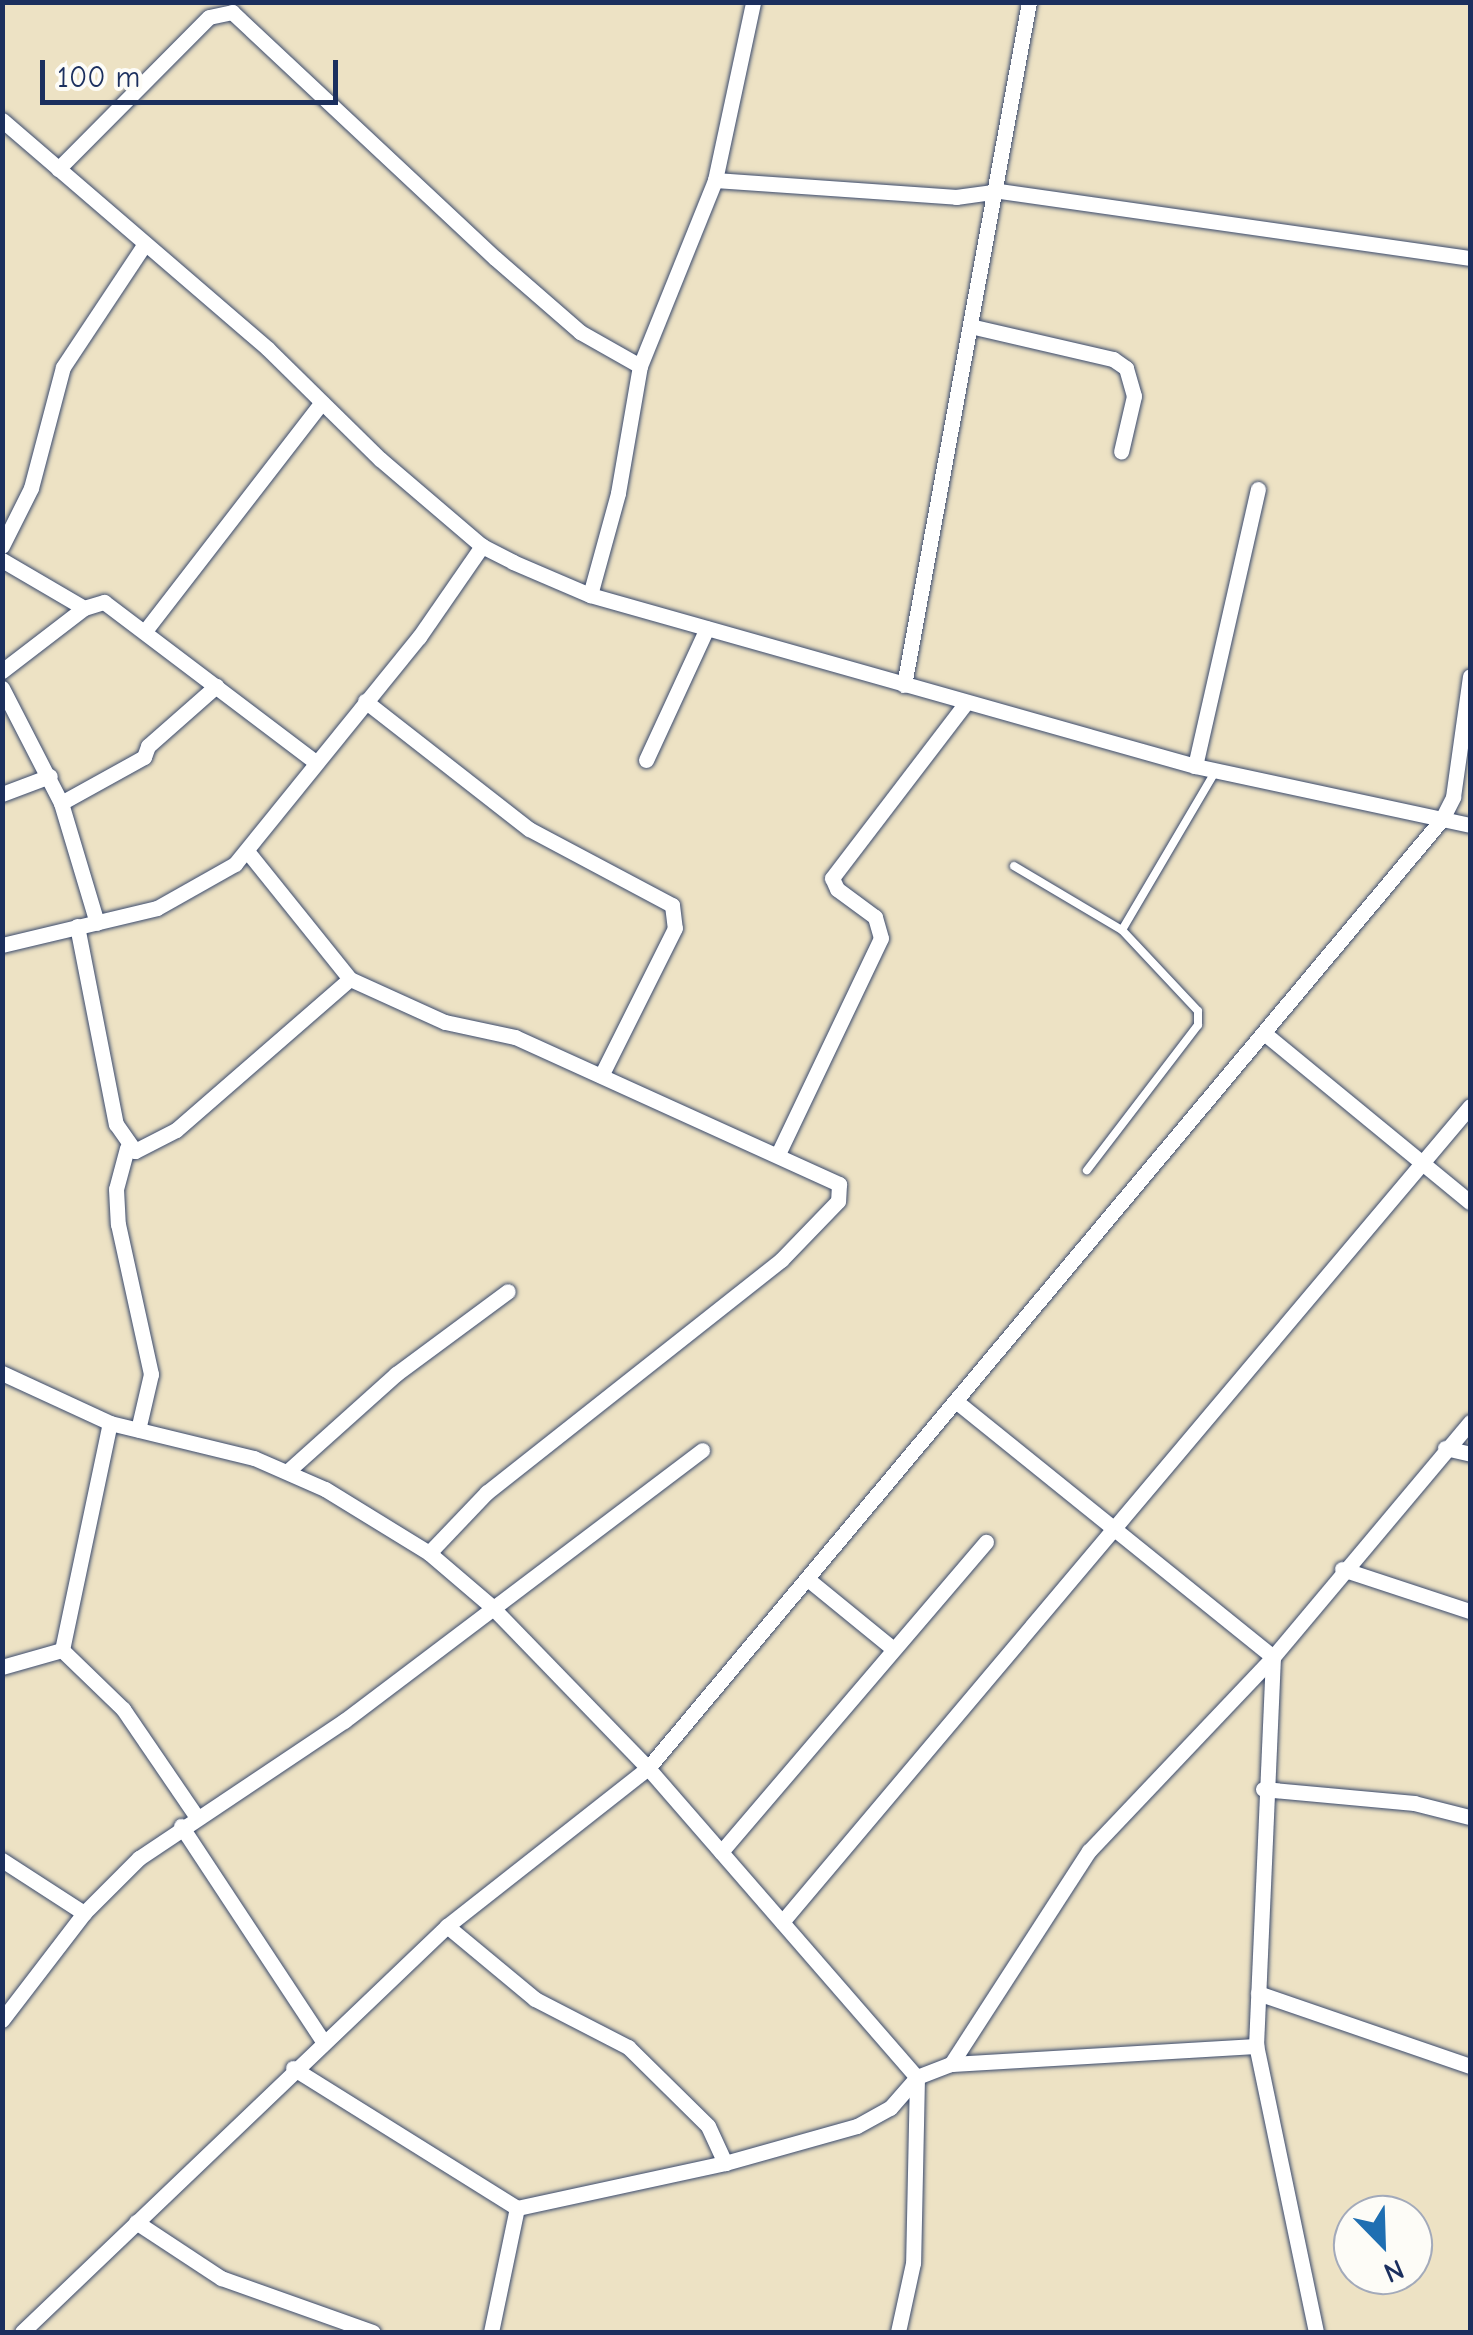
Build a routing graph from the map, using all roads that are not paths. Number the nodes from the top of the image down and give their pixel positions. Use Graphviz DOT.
graph roads {
  1 [pos="754,2"];
  2 [pos="1029,2"];
  3 [pos="2,120"];
  4 [pos="58,169"];
  5 [pos="715,180"];
  6 [pos="999,191"];
  7 [pos="144,245"];
  8 [pos="1470,258"];
  9 [pos="970,326"];
  10 [pos="640,366"];
  11 [pos="322,402"];
  12 [pos="1121,452"];
  13 [pos="1258,489"];
  14 [pos="2,546"];
  15 [pos="482,546"];
  16 [pos="2,560"];
  17 [pos="590,595"];
  18 [pos="84,608"];
  19 [pos="708,628"];
  20 [pos="145,630"];
  21 [pos="2,671"];
  22 [pos="1470,676"];
  23 [pos="904,685"];
  24 [pos="216,686"];
  25 [pos="2,688"];
  26 [pos="364,701"];
  27 [pos="966,703"];
  28 [pos="646,760"];
  29 [pos="314,761"];
  30 [pos="1195,766"];
  31 [pos="1215,772"];
  32 [pos="50,776"];
  33 [pos="2,794"];
  34 [pos="62,803"];
  35 [pos="1442,819"];
  36 [pos="1470,824"];
  37 [pos="247,850"];
  38 [pos="1014,866"];
  39 [pos="97,923"];
  40 [pos="77,926"];
  41 [pos="1122,930"];
  42 [pos="2,945"];
  43 [pos="350,979"];
  44 [pos="1264,1033"];
  45 [pos="601,1076"];
  46 [pos="1470,1106"];
  47 [pos="127,1148"];
  48 [pos="778,1154"];
  49 [pos="1421,1161"];
  50 [pos="1087,1170"];
  51 [pos="1470,1202"];
  52 [pos="508,1291"];
  53 [pos="2,1374"];
  54 [pos="957,1402"];
  55 [pos="1470,1422"];
  56 [pos="110,1423"];
  57 [pos="138,1430"];
  58 [pos="1446,1448"];
  59 [pos="702,1450"];
  60 [pos="1470,1454"];
  61 [pos="289,1470"];
  62 [pos="1116,1524"];
  63 [pos="986,1542"];
  64 [pos="429,1553"];
  65 [pos="1342,1570"];
  66 [pos="810,1581"];
  67 [pos="491,1606"];
  68 [pos="1470,1611"];
  69 [pos="891,1647"];
  70 [pos="62,1650"];
  71 [pos="1272,1657"];
  72 [pos="2,1668"];
  73 [pos="648,1768"];
  74 [pos="1263,1789"];
  75 [pos="196,1816"];
  76 [pos="1469,1817"];
  77 [pos="181,1826"];
  78 [pos="721,1852"];
  79 [pos="2,1860"];
  80 [pos="84,1913"];
  81 [pos="782,1922"];
  82 [pos="447,1926"];
  83 [pos="1258,1993"];
  84 [pos="2,2020"];
  85 [pos="322,2040"];
  86 [pos="1256,2046"];
  87 [pos="951,2064"];
  88 [pos="1470,2066"];
  89 [pos="293,2068"];
  90 [pos="916,2077"];
  91 [pos="725,2164"];
  92 [pos="517,2208"];
  93 [pos="136,2222"];
  94 [pos="22,2332"];
  95 [pos="373,2332"];
  96 [pos="490,2332"];
  97 [pos="898,2332"];
  98 [pos="1316,2332"];
  1 -- 5 [label="street"];
  2 -- 6 [label="street"];
  3 -- 4 [label="street"];
  4 -- 7 [label="street"];
  4 -- 10 [label="street"];
  5 -- 6 [label="street"];
  5 -- 10 [label="street"];
  6 -- 8 [label="street"];
  6 -- 9 [label="street"];
  7 -- 11 [label="street"];
  7 -- 14 [label="street"];
  9 -- 12 [label="street"];
  9 -- 23 [label="street"];
  10 -- 17 [label="street"];
  11 -- 15 [label="street"];
  11 -- 20 [label="street"];
  13 -- 30 [label="street"];
  15 -- 17 [label="street"];
  15 -- 26 [label="street"];
  16 -- 18 [label="street"];
  17 -- 19 [label="street"];
  18 -- 20 [label="street"];
  18 -- 21 [label="street"];
  19 -- 23 [label="street"];
  19 -- 28 [label="street"];
  20 -- 24 [label="street"];
  22 -- 35 [label="street"];
  23 -- 27 [label="street"];
  24 -- 29 [label="street"];
  24 -- 34 [label="street"];
  25 -- 32 [label="street"];
  26 -- 29 [label="street"];
  26 -- 45 [label="street"];
  27 -- 30 [label="street"];
  27 -- 48 [label="street"];
  29 -- 37 [label="street"];
  30 -- 31 [label="street"];
  31 -- 35 [label="street"];
  31 -- 41 [label="lane"];
  32 -- 33 [label="street"];
  32 -- 34 [label="street"];
  34 -- 39 [label="street"];
  35 -- 36 [label="street"];
  35 -- 44 [label="street"];
  37 -- 39 [label="street"];
  37 -- 43 [label="street"];
  38 -- 41 [label="lane"];
  39 -- 40 [label="street"];
  40 -- 42 [label="street"];
  40 -- 47 [label="street"];
  41 -- 50 [label="lane"];
  43 -- 45 [label="street"];
  43 -- 47 [label="street"];
  44 -- 49 [label="street"];
  44 -- 54 [label="street"];
  45 -- 48 [label="street"];
  46 -- 49 [label="street"];
  47 -- 57 [label="street"];
  48 -- 64 [label="street"];
  49 -- 51 [label="street"];
  49 -- 62 [label="street"];
  52 -- 61 [label="street"];
  53 -- 56 [label="street"];
  54 -- 62 [label="street"];
  54 -- 66 [label="street"];
  55 -- 58 [label="street"];
  56 -- 57 [label="street"];
  56 -- 70 [label="street"];
  57 -- 61 [label="street"];
  58 -- 60 [label="street"];
  58 -- 65 [label="street"];
  59 -- 67 [label="street"];
  61 -- 64 [label="street"];
  62 -- 71 [label="street"];
  62 -- 81 [label="street"];
  63 -- 69 [label="street"];
  64 -- 67 [label="street"];
  65 -- 68 [label="street"];
  65 -- 71 [label="street"];
  66 -- 69 [label="street"];
  66 -- 73 [label="street"];
  67 -- 73 [label="street"];
  67 -- 75 [label="street"];
  69 -- 78 [label="street"];
  70 -- 72 [label="street"];
  70 -- 75 [label="street"];
  71 -- 74 [label="street"];
  71 -- 87 [label="street"];
  73 -- 78 [label="street"];
  73 -- 82 [label="street"];
  74 -- 76 [label="street"];
  74 -- 83 [label="street"];
  75 -- 77 [label="street"];
  77 -- 80 [label="street"];
  77 -- 85 [label="street"];
  78 -- 81 [label="street"];
  79 -- 80 [label="street"];
  80 -- 84 [label="street"];
  81 -- 90 [label="street"];
  82 -- 85 [label="street"];
  82 -- 91 [label="street"];
  83 -- 86 [label="street"];
  83 -- 88 [label="street"];
  85 -- 89 [label="street"];
  86 -- 87 [label="street"];
  86 -- 98 [label="street"];
  87 -- 90 [label="street"];
  89 -- 92 [label="street"];
  89 -- 93 [label="street"];
  90 -- 91 [label="street"];
  90 -- 97 [label="street"];
  91 -- 92 [label="street"];
  92 -- 96 [label="street"];
  93 -- 94 [label="street"];
  93 -- 95 [label="street"];
}
